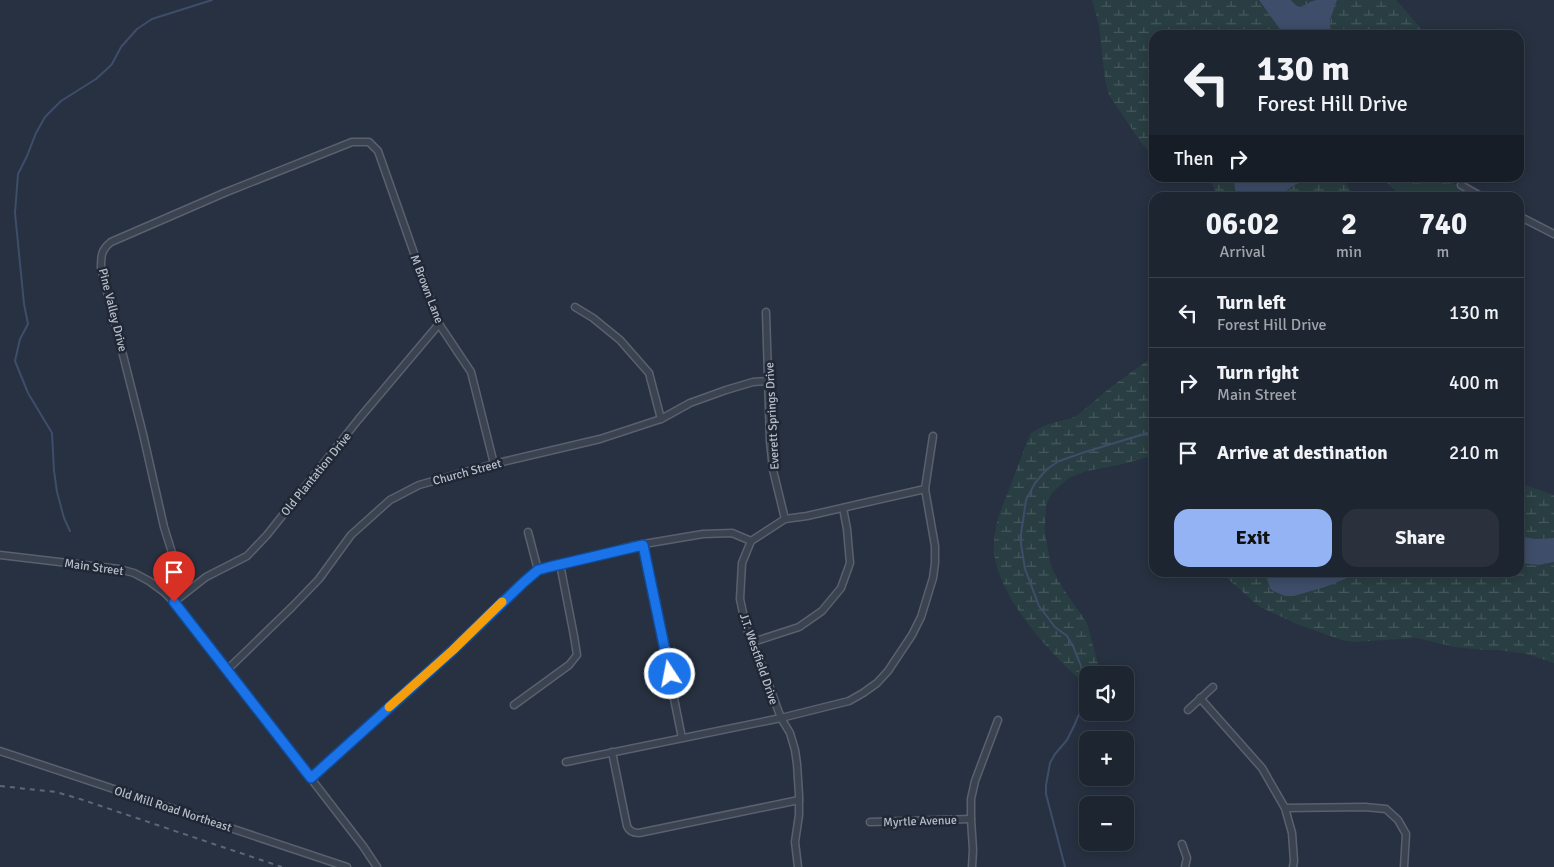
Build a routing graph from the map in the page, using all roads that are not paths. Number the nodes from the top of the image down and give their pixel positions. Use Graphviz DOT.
graph roads {
  1 [pos="369,142"];
  2 [pos="1461,185"];
  3 [pos="1473,192"];
  4 [pos="1524,219"];
  5 [pos="1554,234"];
  6 [pos="575,307"];
  7 [pos="766,312"];
  8 [pos="439,324"];
  9 [pos="769,381"];
  10 [pos="661,419"];
  11 [pos="933,436"];
  12 [pos="494,464"];
  13 [pos="924,489"];
  14 [pos="843,508"];
  15 [pos="785,519"];
  16 [pos="528,532"];
  17 [pos="751,541"];
  18 [pos="643,545"];
  19 [pos="0,555"];
  20 [pos="560,564"];
  21 [pos="538,570"];
  22 [pos="183,594"];
  23 [pos="174,602"];
  24 [pos="753,642"];
  25 [pos="227,670"];
  26 [pos="1213,687"];
  27 [pos="1200,698"];
  28 [pos="514,705"];
  29 [pos="1188,710"];
  30 [pos="781,718"];
  31 [pos="998,720"];
  32 [pos="682,738"];
  33 [pos="0,751"];
  34 [pos="612,752"];
  35 [pos="566,762"];
  36 [pos="311,778"];
  37 [pos="799,800"];
  38 [pos="1285,808"];
  39 [pos="971,819"];
  40 [pos="870,822"];
  41 [pos="1182,844"];
  42 [pos="347,867"];
  43 [pos="377,867"];
  44 [pos="798,867"];
  45 [pos="972,867"];
  46 [pos="1185,867"];
  47 [pos="1293,867"];
  48 [pos="1404,867"];
  1 -- 8 [label="street, M Brown Lane"];
  1 -- 22 [label="street, Pine Valley Drive"];
  2 -- 3 [label="street"];
  4 -- 5 [label="street"];
  6 -- 10 [label="street"];
  7 -- 9 [label="street, Everett Springs Drive"];
  8 -- 12 [label="street, M Brown Lane"];
  8 -- 22 [label="street, Old Plantation Drive"];
  9 -- 10 [label="street, Church Street"];
  9 -- 15 [label="street, Everett Springs Drive"];
  10 -- 12 [label="street, Church Street"];
  11 -- 13 [label="street"];
  12 -- 25 [label="street, Church Street"];
  13 -- 14 [label="street"];
  13 -- 30 [label="street"];
  14 -- 15 [label="street"];
  14 -- 24 [label="street"];
  15 -- 17 [label="street"];
  16 -- 21 [label="street"];
  17 -- 18 [label="street"];
  17 -- 24 [label="street, J.T. Westfield Drive"];
  18 -- 20 [label="street"];
  18 -- 32 [label="street"];
  19 -- 23 [label="street, Main Street"];
  20 -- 21 [label="street"];
  20 -- 28 [label="street"];
  21 -- 36 [label="street"];
  22 -- 23 [label="street, Old Plantation Drive"];
  23 -- 25 [label="street, Main Street"];
  24 -- 30 [label="street, J.T. Westfield Drive"];
  25 -- 36 [label="street, Main Street"];
  26 -- 27 [label="street"];
  27 -- 29 [label="street"];
  27 -- 38 [label="street"];
  30 -- 32 [label="street"];
  30 -- 37 [label="street, J.T. Westfield Drive"];
  31 -- 39 [label="street"];
  32 -- 34 [label="street"];
  33 -- 42 [label="street, Old Mill Road Northeast"];
  34 -- 35 [label="street"];
  34 -- 37 [label="street"];
  36 -- 43 [label="street, Main Street"];
  37 -- 44 [label="street, J.T. Westfield Drive"];
  38 -- 47 [label="street"];
  38 -- 48 [label="street"];
  39 -- 40 [label="street, Myrtle Avenue"];
  39 -- 45 [label="street"];
  41 -- 46 [label="street"];
}
